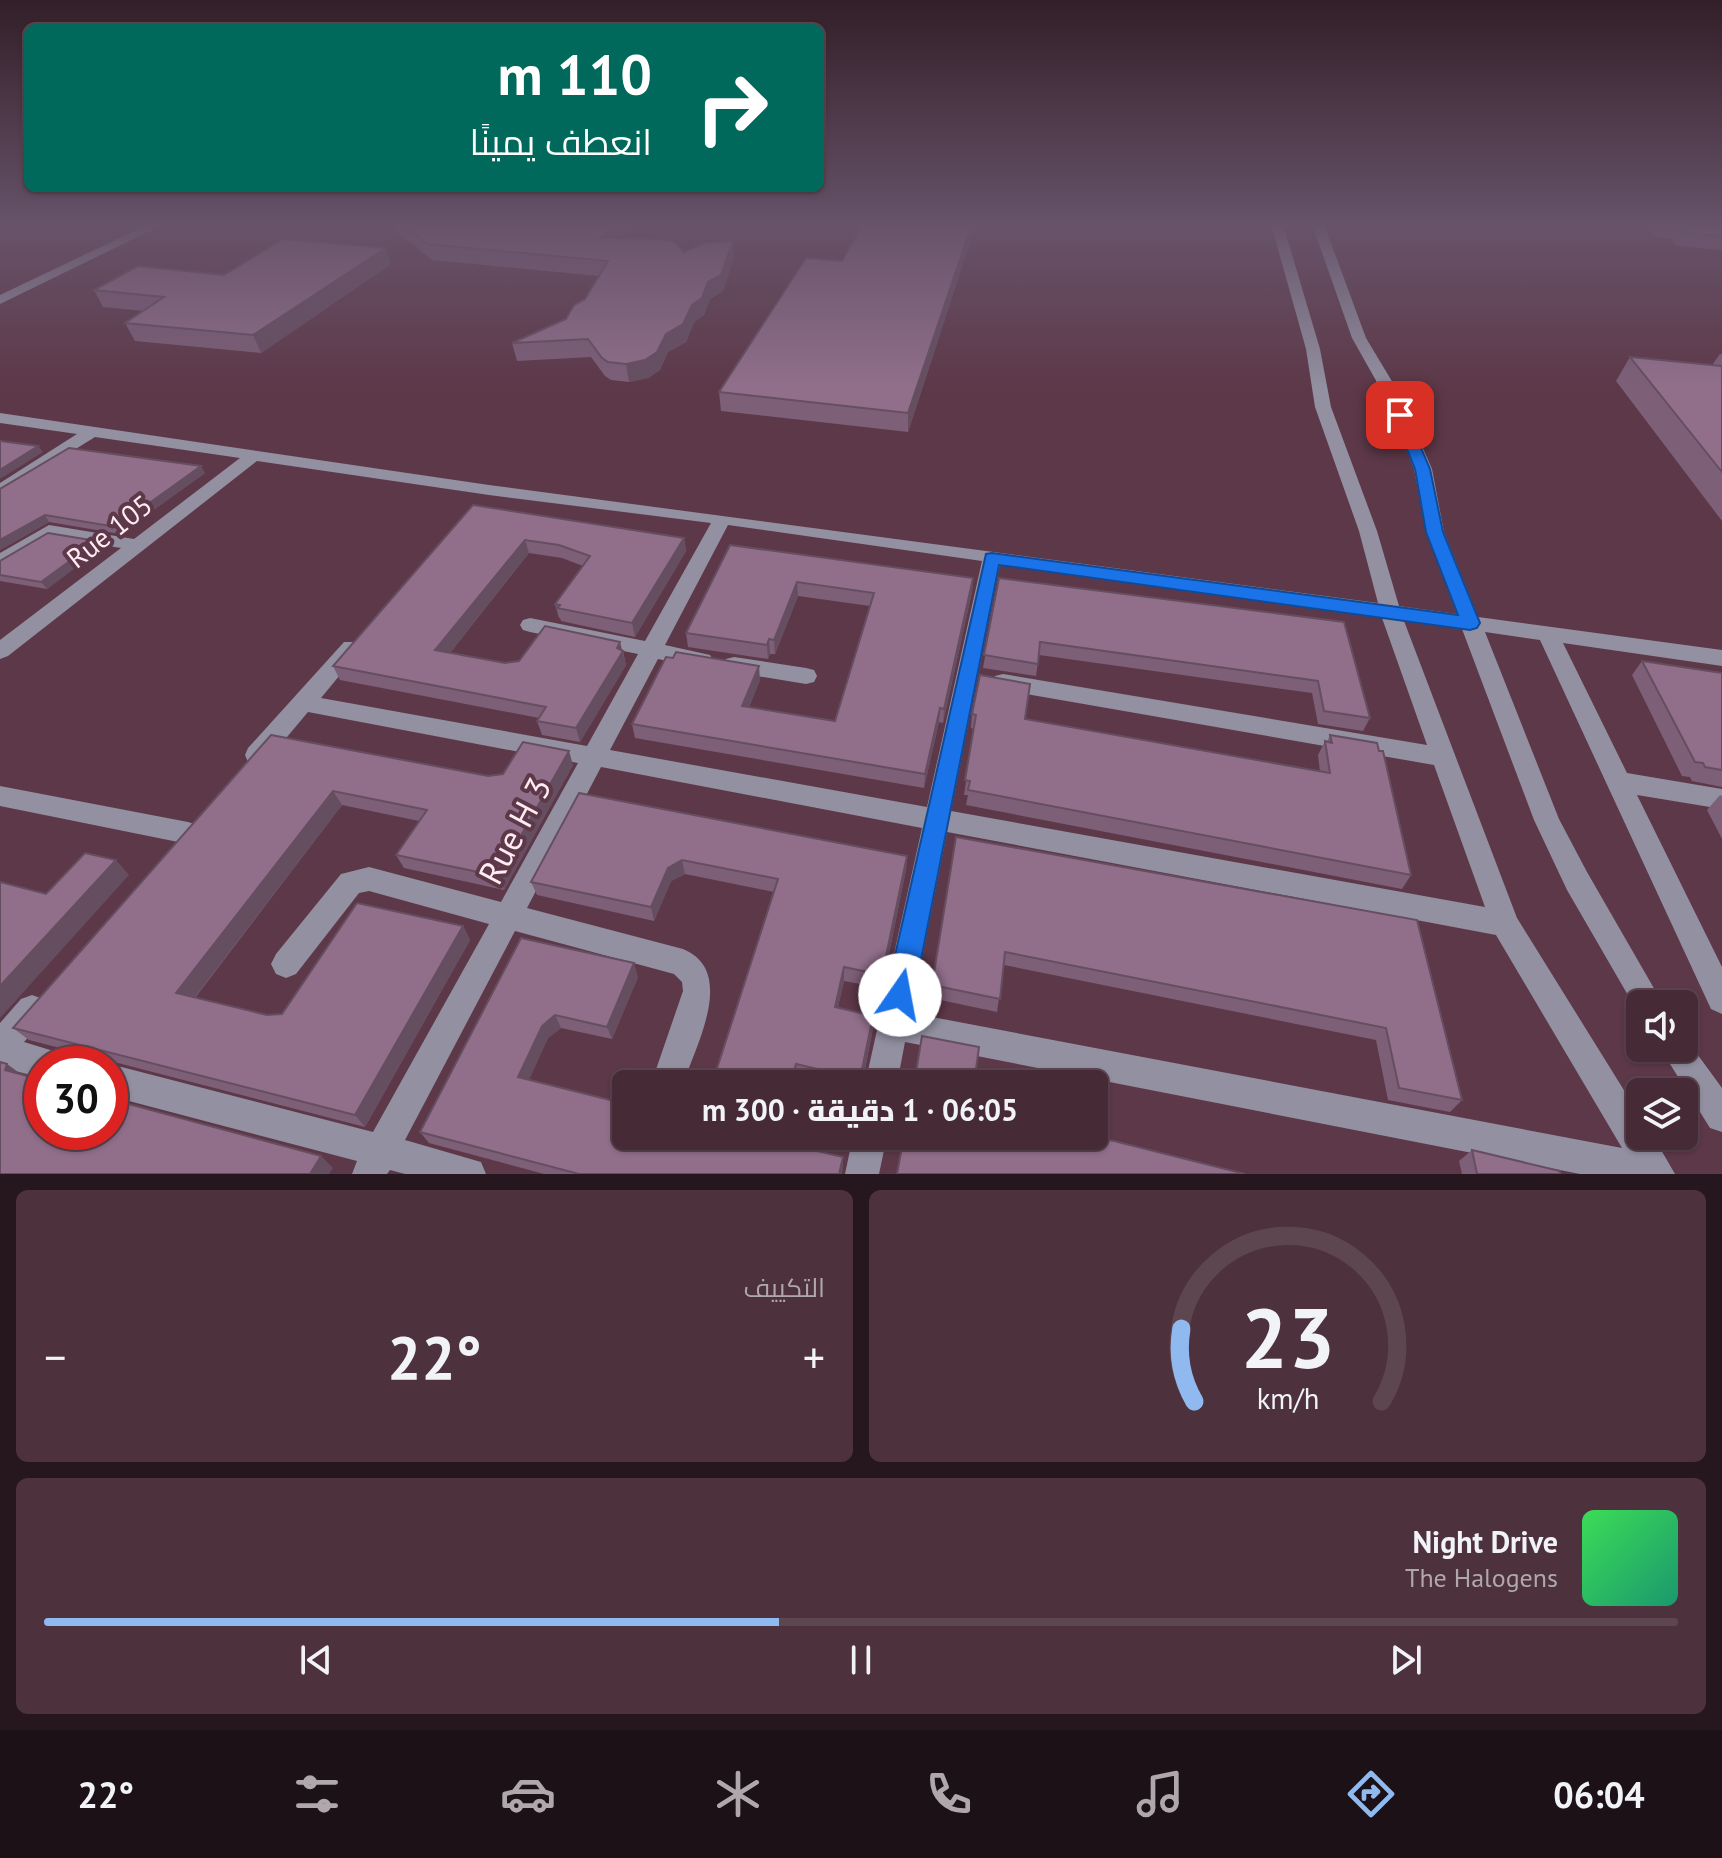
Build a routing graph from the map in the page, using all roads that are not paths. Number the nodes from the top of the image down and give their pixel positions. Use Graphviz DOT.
graph roads {
  1 [pos="44,279"];
  2 [pos="1293,279"];
  3 [pos="1338,279"];
  4 [pos="0,300"];
  5 [pos="2,420"];
  6 [pos="93,431"];
  7 [pos="252,457"];
  8 [pos="489,490"];
  9 [pos="0,491"];
  10 [pos="468,514"];
  11 [pos="722,519"];
  12 [pos="137,545"];
  13 [pos="992,558"];
  14 [pos="0,562"];
  15 [pos="1390,611"];
  16 [pos="1470,623"];
  17 [pos="530,625"];
  18 [pos="365,632"];
  19 [pos="1547,633"];
  20 [pos="0,651"];
  21 [pos="651,651"];
  22 [pos="1722,658"];
  23 [pos="806,676"];
  24 [pos="967,676"];
  25 [pos="303,703"];
  26 [pos="594,756"];
  27 [pos="1445,757"];
  28 [pos="240,774"];
  29 [pos="1618,782"];
  30 [pos="0,796"];
  31 [pos="1722,799"];
  32 [pos="209,809"];
  33 [pos="936,819"];
  34 [pos="188,833"];
  35 [pos="167,856"];
  36 [pos="508,917"];
  37 [pos="1505,924"];
  38 [pos="286,964"];
  39 [pos="1718,982"];
  40 [pos="52,987"];
  41 [pos="1640,990"];
  42 [pos="894,1025"];
  43 [pos="0,1049"];
  44 [pos="24,1056"];
  45 [pos="1685,1062"];
  46 [pos="672,1070"];
  47 [pos="884,1070"];
  48 [pos="128,1086"];
  49 [pos="1722,1116"];
  50 [pos="867,1150"];
  51 [pos="375,1163"];
  52 [pos="1657,1173"];
  53 [pos="469,1174"];
  54 [pos="862,1174"];
  1 -- 4 [label="street"];
  2 -- 15 [label="street"];
  3 -- 16 [label="street"];
  5 -- 6 [label="street"];
  6 -- 7 [label="street"];
  6 -- 9 [label="street"];
  7 -- 8 [label="street"];
  7 -- 12 [label="street, Rue 105"];
  8 -- 10 [label="street"];
  8 -- 11 [label="street"];
  11 -- 13 [label="street"];
  11 -- 21 [label="street, Rue H 3"];
  12 -- 14 [label="street"];
  12 -- 20 [label="street, Rue 105"];
  13 -- 15 [label="street"];
  13 -- 24 [label="street"];
  15 -- 16 [label="street"];
  15 -- 27 [label="street"];
  16 -- 19 [label="street"];
  16 -- 41 [label="street"];
  17 -- 21 [label="street"];
  18 -- 25 [label="street"];
  19 -- 22 [label="street"];
  19 -- 29 [label="street"];
  21 -- 23 [label="street"];
  21 -- 26 [label="street, Rue H 3"];
  24 -- 27 [label="street"];
  24 -- 33 [label="street"];
  25 -- 26 [label="street"];
  25 -- 28 [label="street"];
  26 -- 33 [label="street"];
  26 -- 36 [label="street, Rue H 3"];
  27 -- 37 [label="street"];
  29 -- 31 [label="street"];
  29 -- 39 [label="street"];
  30 -- 34 [label="street"];
  32 -- 34 [label="street"];
  33 -- 37 [label="street"];
  33 -- 42 [label="street"];
  34 -- 35 [label="street"];
  36 -- 38 [label="street"];
  36 -- 46 [label="street"];
  36 -- 51 [label="street, Rue H 3"];
  37 -- 52 [label="street"];
  40 -- 43 [label="street"];
  42 -- 47 [label="street"];
  42 -- 52 [label="street"];
  43 -- 44 [label="street"];
  45 -- 49 [label="street"];
  48 -- 51 [label="street"];
  50 -- 54 [label="street"];
  51 -- 53 [label="street"];
}
